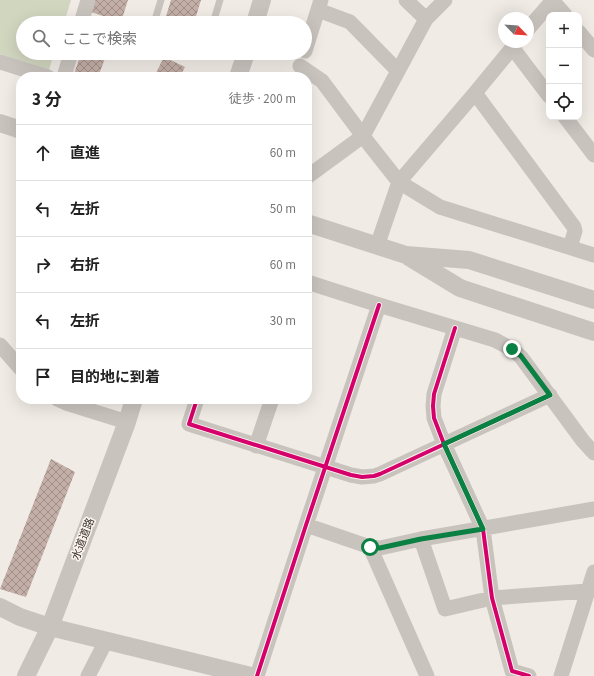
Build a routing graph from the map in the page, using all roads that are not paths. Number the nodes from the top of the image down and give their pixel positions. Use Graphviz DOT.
graph roads {
  1 [pos="88,0"];
  2 [pos="161,0"];
  3 [pos="220,0"];
  4 [pos="262,0"];
  5 [pos="406,0"];
  6 [pos="445,0"];
  7 [pos="553,0"];
  8 [pos="320,5"];
  9 [pos="563,12"];
  10 [pos="84,16"];
  11 [pos="156,16"];
  12 [pos="215,16"];
  13 [pos="257,16"];
  14 [pos="426,19"];
  15 [pos="534,22"];
  16 [pos="312,29"];
  17 [pos="582,36"];
  18 [pos="512,48"];
  19 [pos="517,48"];
  20 [pos="594,50"];
  21 [pos="69,60"];
  22 [pos="244,60"];
  23 [pos="0,62"];
  24 [pos="301,62"];
  25 [pos="398,71"];
  26 [pos="32,72"];
  27 [pos="65,72"];
  28 [pos="240,72"];
  29 [pos="546,92"];
  30 [pos="475,93"];
  31 [pos="567,120"];
  32 [pos="0,123"];
  33 [pos="16,128"];
  34 [pos="363,136"];
  35 [pos="594,155"];
  36 [pos="312,173"];
  37 [pos="399,182"];
  38 [pos="312,225"];
  39 [pos="377,246"];
  40 [pos="570,247"];
  41 [pos="406,255"];
  42 [pos="594,255"];
  43 [pos="312,285"];
  44 [pos="594,300"];
  45 [pos="379,305"];
  46 [pos="455,328"];
  47 [pos="594,332"];
  48 [pos="0,345"];
  49 [pos="16,363"];
  50 [pos="550,395"];
  51 [pos="69,404"];
  52 [pos="132,404"];
  53 [pos="195,404"];
  54 [pos="270,404"];
  55 [pos="127,422"];
  56 [pos="588,437"];
  57 [pos="444,444"];
  58 [pos="256,446"];
  59 [pos="594,453"];
  60 [pos="325,468"];
  61 [pos="594,509"];
  62 [pos="306,525"];
  63 [pos="483,529"];
  64 [pos="421,539"];
  65 [pos="370,547"];
  66 [pos="594,572"];
  67 [pos="588,591"];
  68 [pos="492,598"];
  69 [pos="0,607"];
  70 [pos="50,627"];
  71 [pos="106,641"];
  72 [pos="26,676"];
  73 [pos="88,676"];
  74 [pos="251,676"];
  75 [pos="257,676"];
  76 [pos="427,676"];
  77 [pos="529,676"];
  78 [pos="561,676"];
  1 -- 10 [label="street"];
  2 -- 11 [label="lane"];
  3 -- 12 [label="lane"];
  4 -- 13 [label="street"];
  5 -- 14 [label="street"];
  6 -- 14 [label="street"];
  7 -- 9 [label="street"];
  7 -- 15 [label="street"];
  8 -- 16 [label="street"];
  8 -- 25 [label="street"];
  14 -- 25 [label="street"];
  17 -- 20 [label="street"];
  18 -- 30 [label="street"];
  19 -- 29 [label="street"];
  21 -- 27 [label="street"];
  22 -- 28 [label="street"];
  23 -- 26 [label="street"];
  24 -- 34 [label="street"];
  25 -- 34 [label="street"];
  30 -- 37 [label="street"];
  30 -- 40 [label="street"];
  31 -- 35 [label="street"];
  32 -- 33 [label="street"];
  34 -- 36 [label="street"];
  34 -- 37 [label="street"];
  37 -- 39 [label="street"];
  37 -- 40 [label="street"];
  38 -- 39 [label="street"];
  39 -- 41 [label="street"];
  40 -- 42 [label="street"];
  41 -- 44 [label="street"];
  41 -- 47 [label="street"];
  43 -- 45 [label="street"];
  45 -- 46 [label="street"];
  45 -- 60 [label="street"];
  46 -- 50 [label="street"];
  46 -- 57 [label="street"];
  48 -- 49 [label="street"];
  50 -- 56 [label="street"];
  50 -- 57 [label="street"];
  51 -- 55 [label="street"];
  52 -- 55 [label="street, 水道道路"];
  53 -- 58 [label="street"];
  54 -- 58 [label="street"];
  55 -- 70 [label="street, 水道道路"];
  56 -- 59 [label="street"];
  57 -- 60 [label="street"];
  57 -- 63 [label="street"];
  58 -- 60 [label="street"];
  60 -- 62 [label="street"];
  61 -- 63 [label="street"];
  62 -- 65 [label="street"];
  62 -- 75 [label="street"];
  63 -- 64 [label="street"];
  63 -- 68 [label="street"];
  64 -- 65 [label="street"];
  64 -- 68 [label="street"];
  65 -- 76 [label="street"];
  66 -- 67 [label="street"];
  67 -- 68 [label="street"];
  67 -- 78 [label="street"];
  68 -- 77 [label="street"];
  69 -- 70 [label="street"];
  70 -- 71 [label="street"];
  70 -- 72 [label="street, 水道道路"];
  71 -- 73 [label="street"];
  71 -- 74 [label="street"];
}
